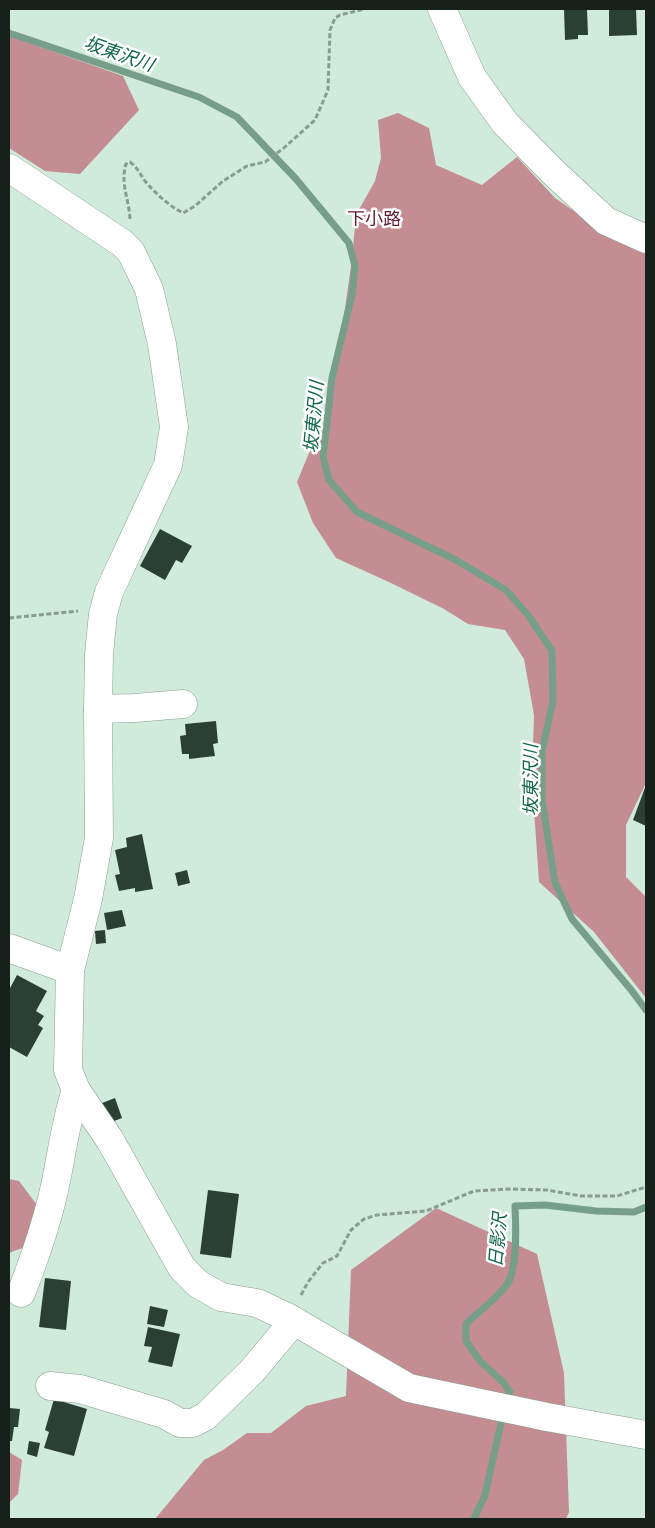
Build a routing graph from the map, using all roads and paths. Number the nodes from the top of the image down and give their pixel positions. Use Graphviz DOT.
graph roads {
  1 [pos="365,9"];
  2 [pos="442,9"];
  3 [pos="9,168"];
  4 [pos="646,239"];
  5 [pos="131,252"];
  6 [pos="102,614"];
  7 [pos="9,618"];
  8 [pos="183,704"];
  9 [pos="98,710"];
  10 [pos="9,948"];
  11 [pos="70,970"];
  12 [pos="76,1090"];
  13 [pos="646,1187"];
  14 [pos="21,1293"];
  15 [pos="291,1320"];
  16 [pos="50,1386"];
  17 [pos="646,1435"];
  1 -- 5 [label="path"];
  2 -- 4 [label="street"];
  3 -- 5 [label="street"];
  5 -- 6 [label="street"];
  6 -- 7 [label="path"];
  6 -- 9 [label="street"];
  8 -- 9 [label="street"];
  9 -- 11 [label="street"];
  10 -- 11 [label="street"];
  11 -- 12 [label="street"];
  12 -- 14 [label="street"];
  12 -- 15 [label="street"];
  13 -- 15 [label="path"];
  15 -- 16 [label="street"];
  15 -- 17 [label="street"];
}
